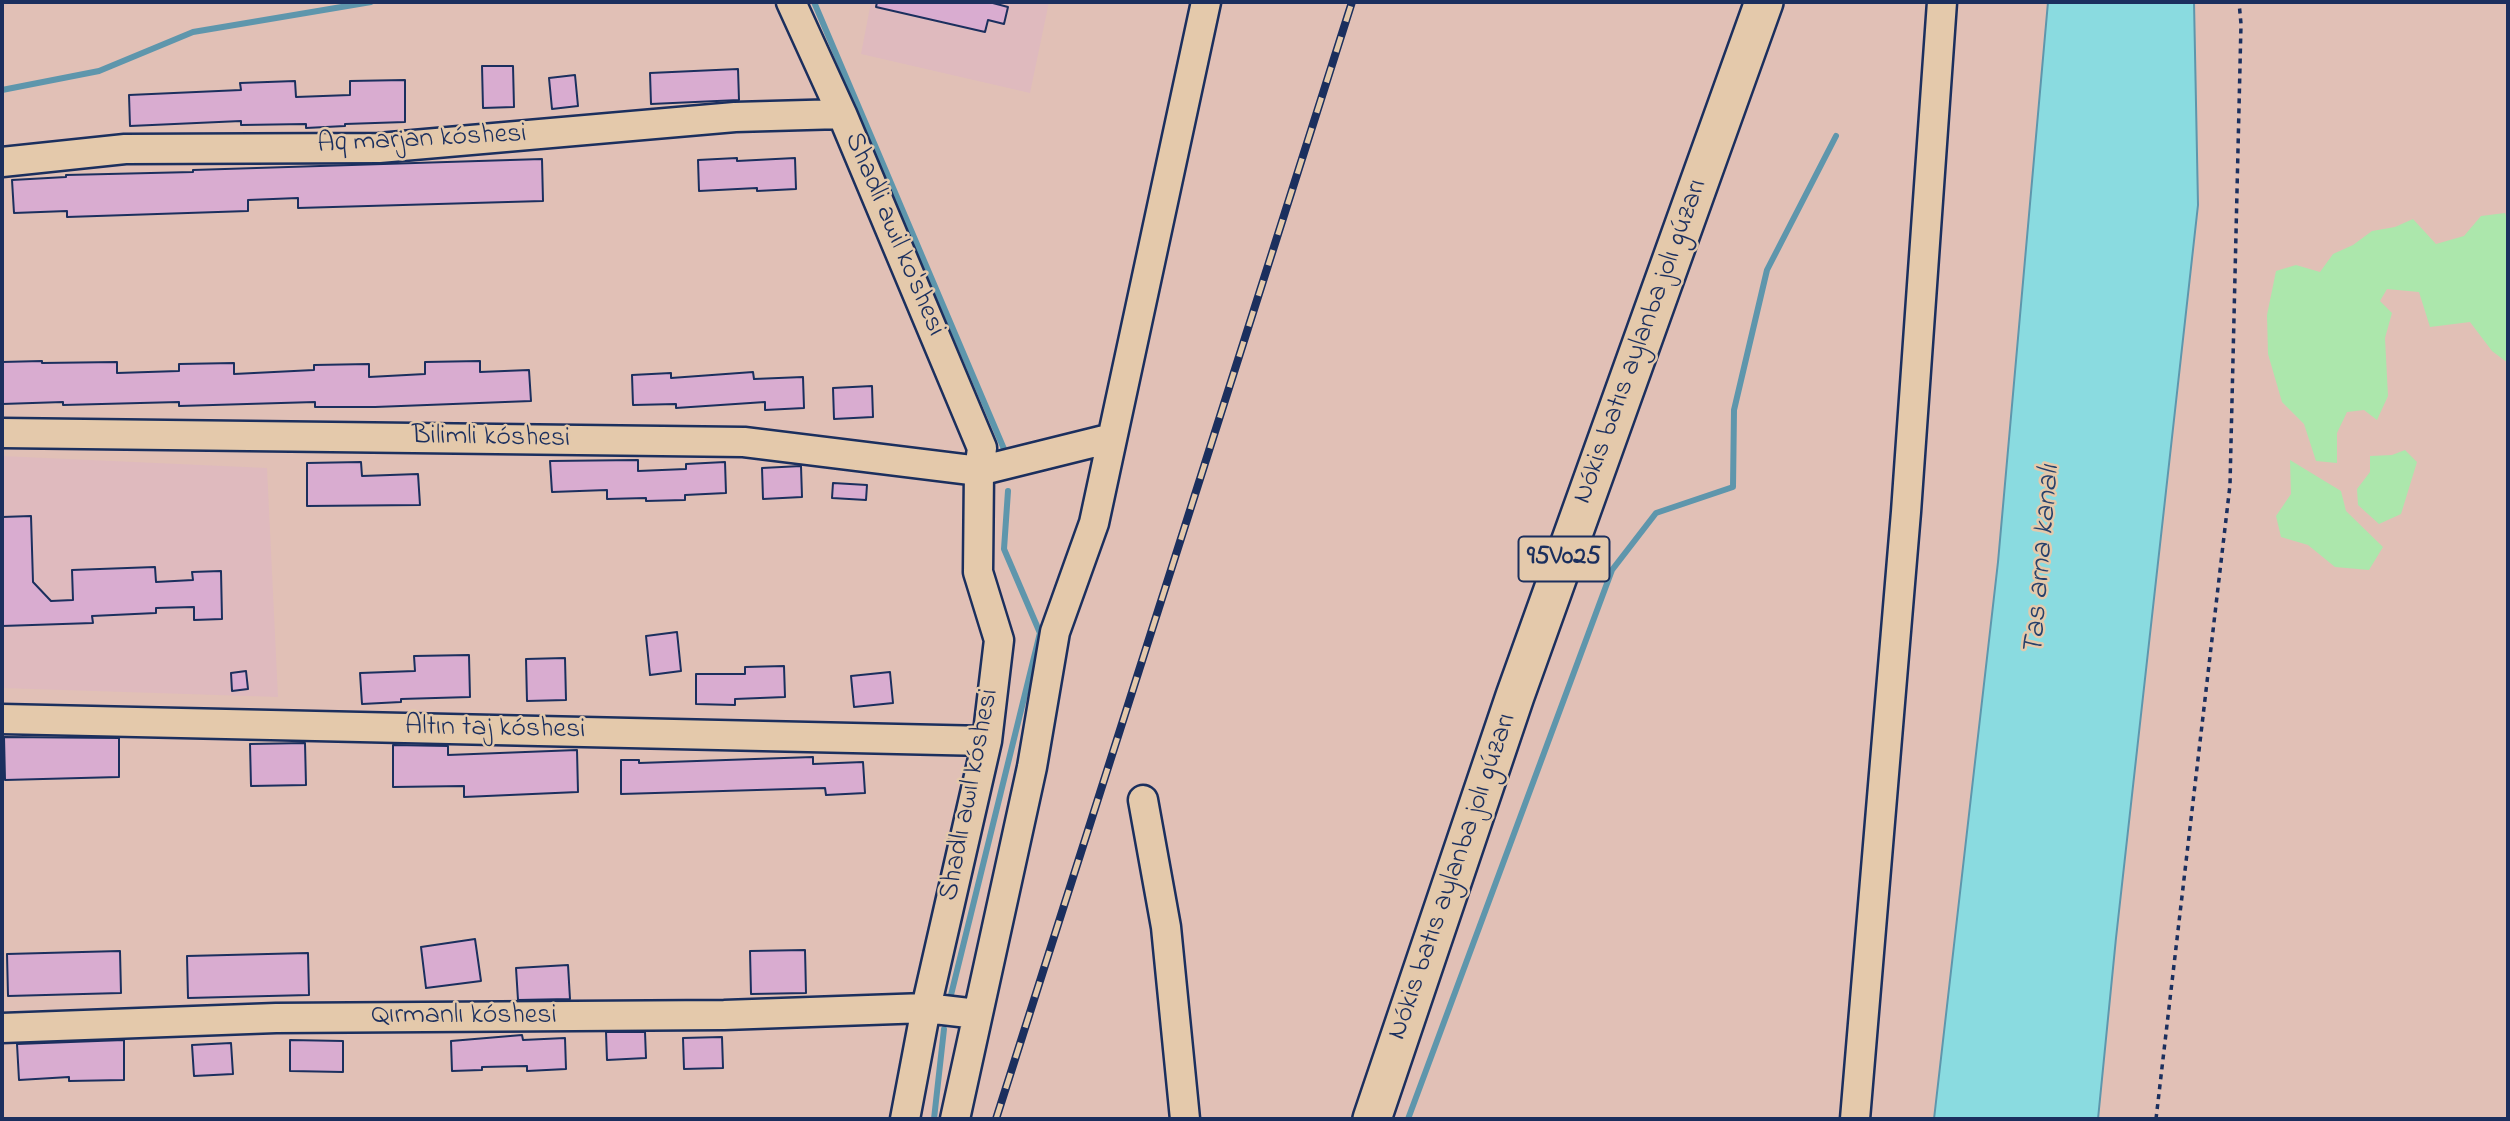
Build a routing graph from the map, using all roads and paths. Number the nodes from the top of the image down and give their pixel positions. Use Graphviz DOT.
graph roads {
  1 [pos="791,2"];
  2 [pos="1206,2"];
  3 [pos="1764,2"];
  4 [pos="1942,2"];
  5 [pos="2239,2"];
  6 [pos="842,114"];
  7 [pos="2,162"];
  8 [pos="2,433"];
  9 [pos="1112,438"];
  10 [pos="979,471"];
  11 [pos="2,719"];
  12 [pos="987,741"];
  13 [pos="1143,800"];
  14 [pos="926,1008"];
  15 [pos="977,1014"];
  16 [pos="2,1028"];
  17 [pos="905,1119"];
  18 [pos="955,1119"];
  19 [pos="1185,1119"];
  20 [pos="1372,1119"];
  21 [pos="1855,1119"];
  22 [pos="2156,1119"];
  1 -- 6 [label="street, Shadli awil ko'shesi"];
  2 -- 9 [label="street"];
  3 -- 20 [label="main road, Nókis batıs aylanba jolı gúzarı / 95V025"];
  4 -- 21 [label="street"];
  5 -- 22 [label="path"];
  6 -- 7 [label="street, Aq marjan kóshesi"];
  6 -- 10 [label="street, Shadli awil ko'shesi"];
  8 -- 10 [label="street, Bilimli kóshesi"];
  9 -- 10 [label="street"];
  9 -- 15 [label="street"];
  10 -- 12 [label="street, Shadlı awıl kóshesi"];
  11 -- 12 [label="street, Altın taj kóshesi"];
  12 -- 14 [label="street, Shadlı awıl kóshesi"];
  13 -- 19 [label="street"];
  14 -- 15 [label="street, Qırmanlı kóshesi"];
  14 -- 16 [label="street, Qırmanlı kóshesi"];
  14 -- 17 [label="street, Shadlı awıl kóshesi"];
  15 -- 18 [label="street"];
}
